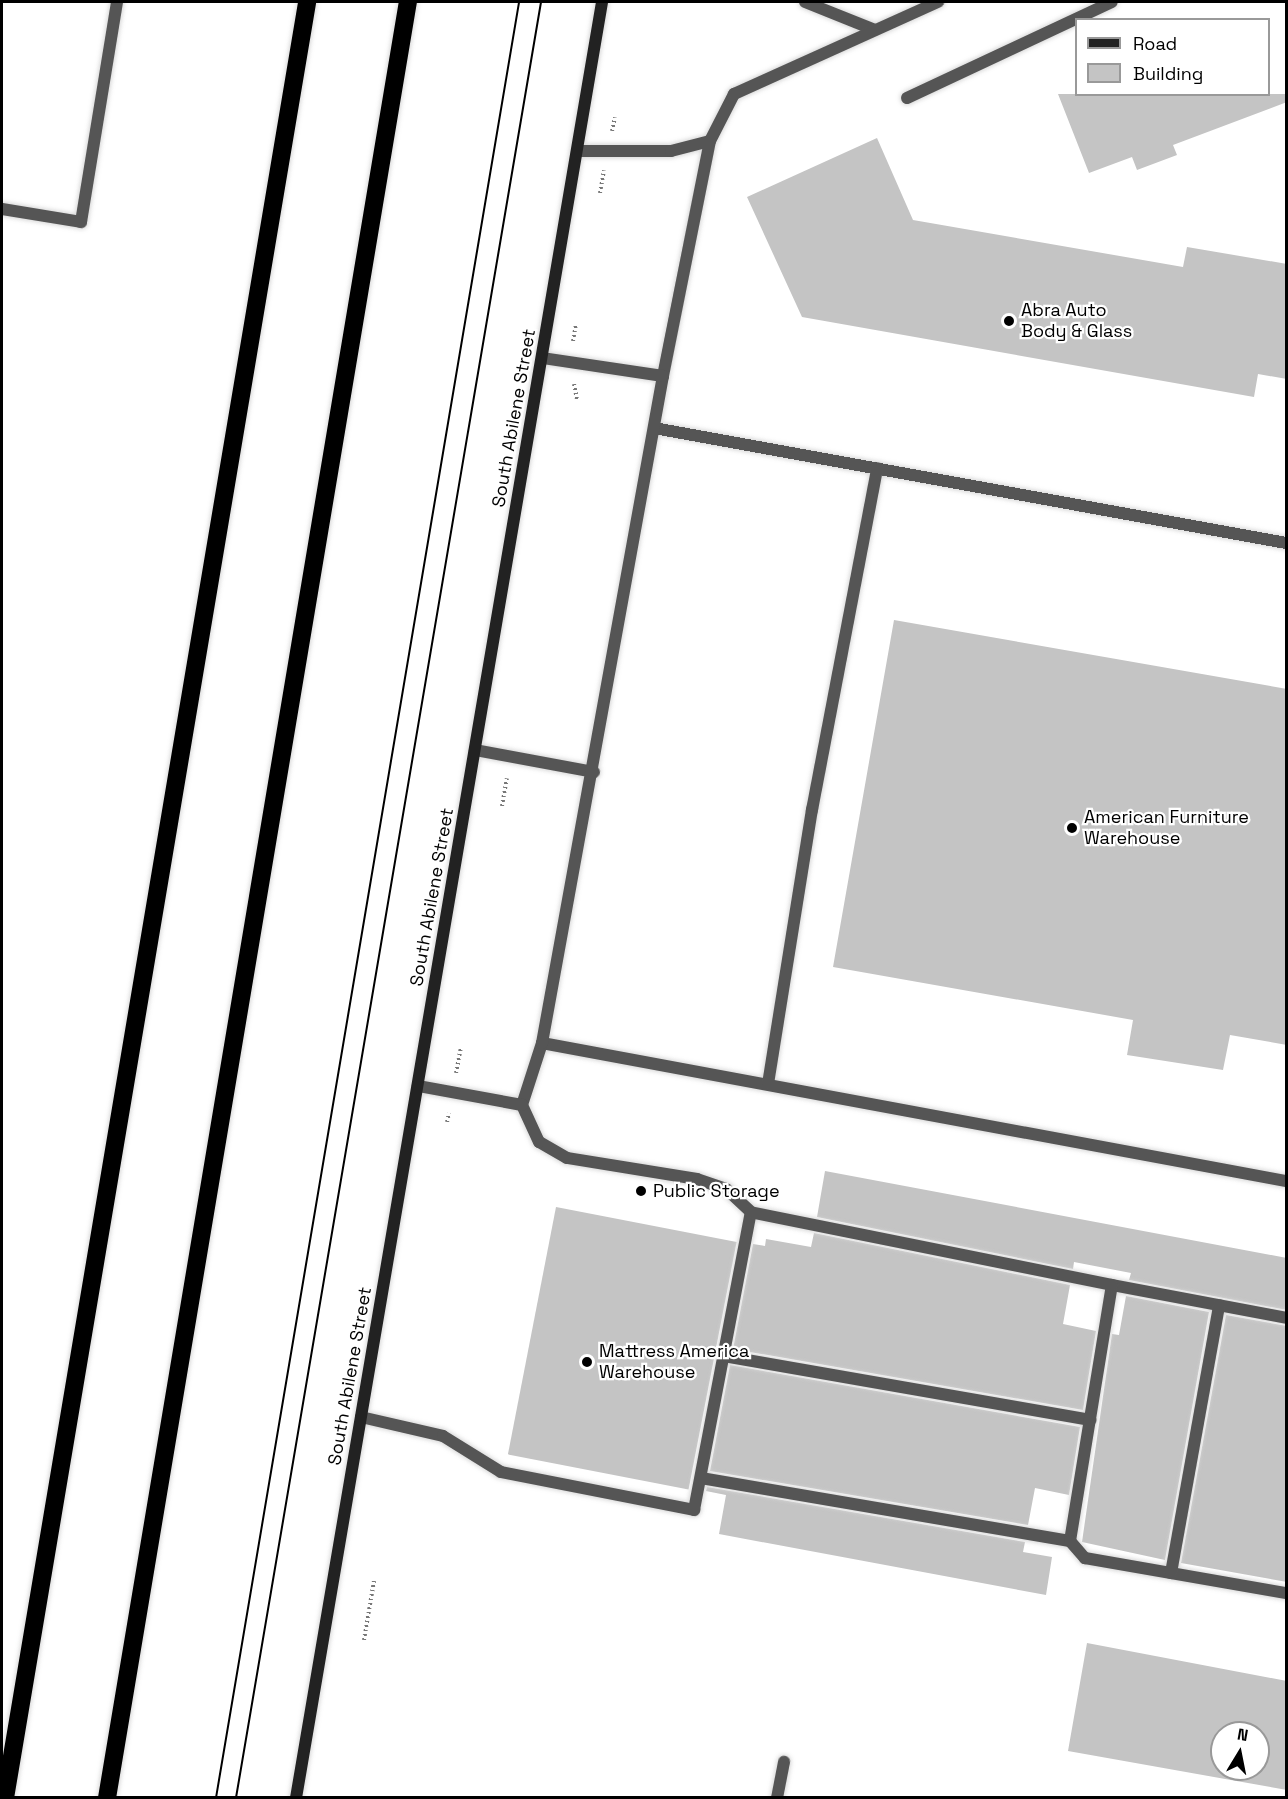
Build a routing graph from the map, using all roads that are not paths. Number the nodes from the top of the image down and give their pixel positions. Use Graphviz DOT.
graph roads {
  1 [pos="117,2"];
  2 [pos="307,2"];
  3 [pos="408,2"];
  4 [pos="602,2"];
  5 [pos="805,2"];
  6 [pos="938,2"];
  7 [pos="1112,2"];
  8 [pos="1078,18"];
  9 [pos="1075,19"];
  10 [pos="875,30"];
  11 [pos="907,98"];
  12 [pos="710,141"];
  13 [pos="578,151"];
  14 [pos="2,209"];
  15 [pos="543,358"];
  16 [pos="663,376"];
  17 [pos="654,428"];
  18 [pos="877,468"];
  19 [pos="1287,543"];
  20 [pos="475,750"];
  21 [pos="594,772"];
  22 [pos="542,1043"];
  23 [pos="768,1084"];
  24 [pos="418,1086"];
  25 [pos="522,1105"];
  26 [pos="1287,1181"];
  27 [pos="751,1212"];
  28 [pos="1112,1285"];
  29 [pos="1220,1305"];
  30 [pos="1287,1318"];
  31 [pos="724,1356"];
  32 [pos="361,1417"];
  33 [pos="1090,1420"];
  34 [pos="701,1478"];
  35 [pos="1070,1541"];
  36 [pos="1171,1573"];
  37 [pos="1287,1593"];
  38 [pos="784,1762"];
  39 [pos="5,1797"];
  40 [pos="107,1797"];
  41 [pos="296,1797"];
  42 [pos="777,1797"];
  1 -- 14 [label="lane"];
  2 -- 39 [label="highway"];
  3 -- 40 [label="highway"];
  4 -- 13 [label="street, South Abilene Street"];
  5 -- 10 [label="lane"];
  6 -- 10 [label="lane"];
  7 -- 8 [label="lane"];
  9 -- 11 [label="lane"];
  10 -- 12 [label="lane"];
  12 -- 13 [label="lane"];
  12 -- 16 [label="lane"];
  13 -- 15 [label="street, South Abilene Street"];
  15 -- 16 [label="lane"];
  15 -- 20 [label="street, South Abilene Street"];
  16 -- 17 [label="lane"];
  17 -- 18 [label="lane"];
  17 -- 21 [label="lane"];
  18 -- 19 [label="lane"];
  18 -- 23 [label="lane"];
  20 -- 21 [label="lane"];
  20 -- 24 [label="street, South Abilene Street"];
  21 -- 22 [label="lane"];
  22 -- 23 [label="lane"];
  22 -- 25 [label="lane"];
  23 -- 26 [label="lane"];
  24 -- 25 [label="lane"];
  24 -- 32 [label="street, South Abilene Street"];
  25 -- 27 [label="lane"];
  27 -- 28 [label="lane"];
  27 -- 31 [label="lane"];
  28 -- 29 [label="lane"];
  28 -- 33 [label="lane"];
  29 -- 30 [label="lane"];
  29 -- 36 [label="lane"];
  31 -- 33 [label="lane"];
  31 -- 34 [label="lane"];
  32 -- 34 [label="lane"];
  32 -- 41 [label="street, South Abilene Street"];
  33 -- 35 [label="lane"];
  34 -- 35 [label="lane"];
  35 -- 36 [label="lane"];
  36 -- 37 [label="lane"];
  38 -- 42 [label="lane"];
}
